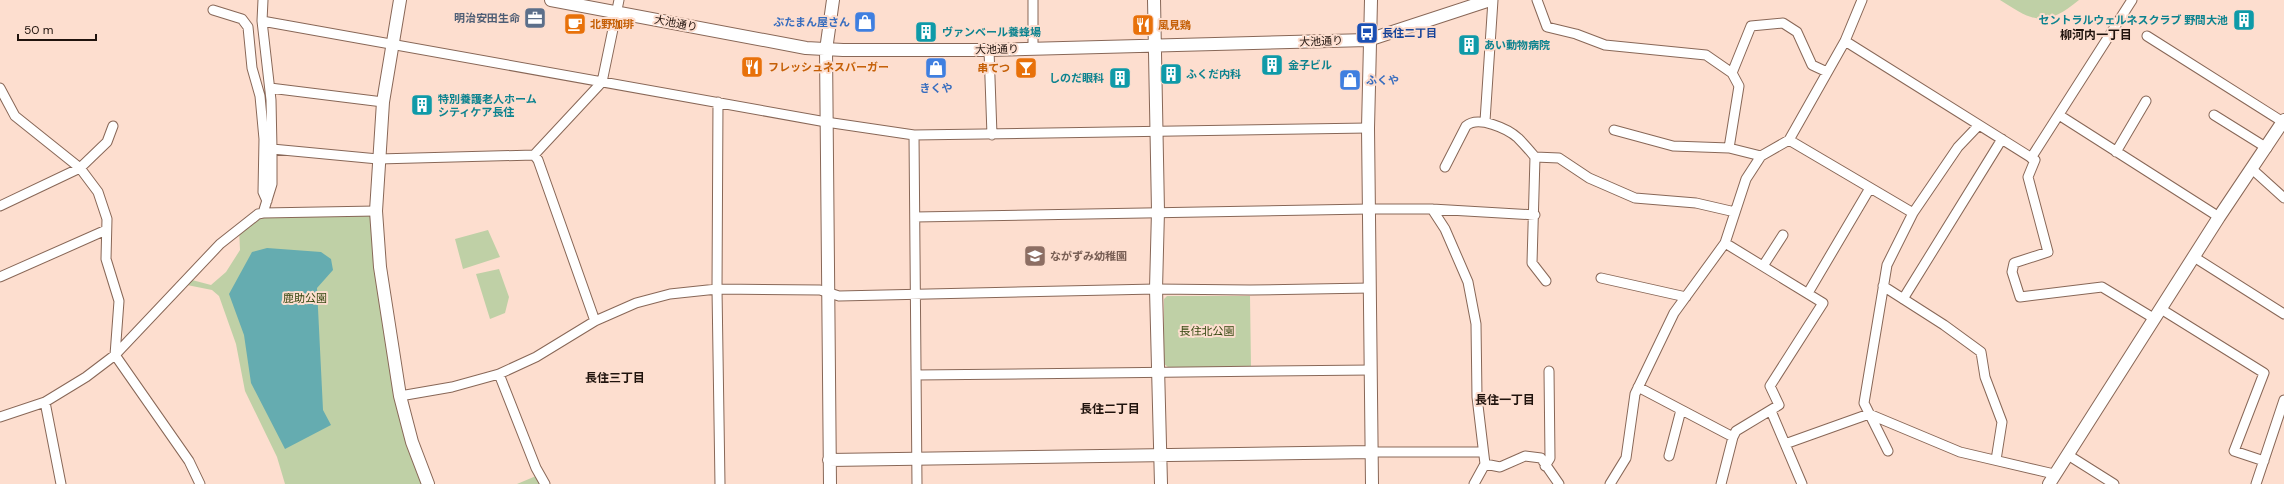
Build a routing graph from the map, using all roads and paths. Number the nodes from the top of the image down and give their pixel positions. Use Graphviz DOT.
graph roads {
  1 [pos="263,0"];
  2 [pos="400,0"];
  3 [pos="551,0"];
  4 [pos="833,0"];
  5 [pos="1033,0"];
  6 [pos="1154,0"];
  7 [pos="1371,0"];
  8 [pos="1492,0"];
  9 [pos="1537,0"];
  10 [pos="1862,0"];
  11 [pos="2132,0"];
  12 [pos="617,6"];
  13 [pos="213,10"];
  14 [pos="262,21"];
  15 [pos="2147,36"];
  16 [pos="1368,40"];
  17 [pos="1845,41"];
  18 [pos="392,44"];
  19 [pos="1155,46"];
  20 [pos="1033,49"];
  21 [pos="826,50"];
  22 [pos="989,50"];
  23 [pos="1828,72"];
  24 [pos="1732,73"];
  25 [pos="602,82"];
  26 [pos="0,88"];
  27 [pos="270,88"];
  28 [pos="2146,101"];
  29 [pos="383,102"];
  30 [pos="718,102"];
  31 [pos="2058,115"];
  32 [pos="2214,115"];
  33 [pos="1484,121"];
  34 [pos="2283,121"];
  35 [pos="826,122"];
  36 [pos="1979,125"];
  37 [pos="113,126"];
  38 [pos="1368,128"];
  39 [pos="1614,130"];
  40 [pos="1156,131"];
  41 [pos="914,135"];
  42 [pos="992,135"];
  43 [pos="1789,140"];
  44 [pos="2002,140"];
  45 [pos="1729,148"];
  46 [pos="2267,148"];
  47 [pos="272,149"];
  48 [pos="2116,152"];
  49 [pos="534,155"];
  50 [pos="1761,156"];
  51 [pos="1536,158"];
  52 [pos="2032,158"];
  53 [pos="378,159"];
  54 [pos="1445,167"];
  55 [pos="80,168"];
  56 [pos="2252,169"];
  57 [pos="1870,188"];
  58 [pos="2284,198"];
  59 [pos="267,201"];
  60 [pos="0,205"];
  61 [pos="1369,209"];
  62 [pos="1432,209"];
  63 [pos="376,211"];
  64 [pos="1158,211"];
  65 [pos="1735,212"];
  66 [pos="263,213"];
  67 [pos="1913,213"];
  68 [pos="1535,215"];
  69 [pos="915,217"];
  70 [pos="2219,217"];
  71 [pos="106,230"];
  72 [pos="1783,235"];
  73 [pos="1725,242"];
  74 [pos="2194,257"];
  75 [pos="1764,266"];
  76 [pos="0,277"];
  77 [pos="1601,278"];
  78 [pos="1546,281"];
  79 [pos="1883,286"];
  80 [pos="1370,288"];
  81 [pos="717,289"];
  82 [pos="1156,289"];
  83 [pos="1808,293"];
  84 [pos="829,294"];
  85 [pos="915,296"];
  86 [pos="1686,297"];
  87 [pos="1903,299"];
  88 [pos="2158,314"];
  89 [pos="2284,314"];
  90 [pos="596,320"];
  91 [pos="115,355"];
  92 [pos="1371,370"];
  93 [pos="1549,371"];
  94 [pos="1159,372"];
  95 [pos="499,374"];
  96 [pos="916,376"];
  97 [pos="1638,387"];
  98 [pos="400,396"];
  99 [pos="2284,400"];
  100 [pos="45,402"];
  101 [pos="1681,410"];
  102 [pos="1771,411"];
  103 [pos="1869,414"];
  104 [pos="0,417"];
  105 [pos="1733,436"];
  106 [pos="1785,444"];
  107 [pos="1888,450"];
  108 [pos="1372,452"];
  109 [pos="1483,452"];
  110 [pos="1160,454"];
  111 [pos="2068,455"];
  112 [pos="1669,456"];
  113 [pos="917,459"];
  114 [pos="829,460"];
  115 [pos="1996,460"];
  116 [pos="2264,461"];
  117 [pos="1485,464"];
  118 [pos="1546,466"];
  119 [pos="2052,479"];
  120 [pos="61,484"];
  121 [pos="200,484"];
  122 [pos="428,484"];
  123 [pos="545,484"];
  124 [pos="720,484"];
  125 [pos="830,484"];
  126 [pos="917,484"];
  127 [pos="1161,484"];
  128 [pos="1372,484"];
  129 [pos="1474,484"];
  130 [pos="1559,484"];
  131 [pos="1610,484"];
  132 [pos="1721,484"];
  133 [pos="1802,484"];
  134 [pos="2114,484"];
  135 [pos="2256,484"];
  1 -- 14 [label="street"];
  2 -- 18 [label="street"];
  3 -- 12 [label="street, 大池通り"];
  4 -- 21 [label="street"];
  5 -- 20 [label="street"];
  6 -- 19 [label="street"];
  7 -- 16 [label="street"];
  8 -- 16 [label="street, 大池通り"];
  8 -- 33 [label="street"];
  9 -- 24 [label="street"];
  10 -- 17 [label="street"];
  11 -- 31 [label="street"];
  12 -- 21 [label="street, 大池通り"];
  12 -- 25 [label="street"];
  13 -- 59 [label="street"];
  14 -- 18 [label="street"];
  14 -- 27 [label="street"];
  15 -- 34 [label="street"];
  16 -- 19 [label="street, 大池通り"];
  16 -- 38 [label="street"];
  17 -- 23 [label="street"];
  17 -- 36 [label="street"];
  18 -- 25 [label="street"];
  18 -- 29 [label="street"];
  19 -- 20 [label="street, 大池通り"];
  19 -- 40 [label="street"];
  20 -- 22 [label="street, 大池通り"];
  21 -- 22 [label="street, 大池通り"];
  21 -- 35 [label="street"];
  22 -- 42 [label="street"];
  23 -- 24 [label="street"];
  23 -- 43 [label="street"];
  24 -- 45 [label="street"];
  25 -- 30 [label="street"];
  25 -- 49 [label="street"];
  26 -- 55 [label="street"];
  27 -- 29 [label="street"];
  27 -- 47 [label="street"];
  28 -- 48 [label="street"];
  29 -- 53 [label="street"];
  30 -- 35 [label="street"];
  30 -- 81 [label="street"];
  31 -- 48 [label="street"];
  31 -- 52 [label="street"];
  32 -- 46 [label="street"];
  33 -- 51 [label="street"];
  33 -- 54 [label="street"];
  34 -- 46 [label="street"];
  35 -- 41 [label="street"];
  35 -- 84 [label="street"];
  36 -- 44 [label="street"];
  36 -- 67 [label="street"];
  37 -- 55 [label="street"];
  38 -- 40 [label="street"];
  38 -- 61 [label="street"];
  39 -- 45 [label="street"];
  40 -- 42 [label="street"];
  40 -- 64 [label="street"];
  41 -- 42 [label="street"];
  41 -- 69 [label="street"];
  43 -- 50 [label="street"];
  43 -- 57 [label="street"];
  44 -- 52 [label="street"];
  44 -- 87 [label="street"];
  45 -- 50 [label="street"];
  46 -- 56 [label="street"];
  47 -- 53 [label="street"];
  47 -- 59 [label="street"];
  48 -- 70 [label="street"];
  49 -- 53 [label="street"];
  49 -- 90 [label="street"];
  50 -- 65 [label="street"];
  51 -- 65 [label="street"];
  51 -- 68 [label="street"];
  52 -- 88 [label="street"];
  53 -- 63 [label="street"];
  55 -- 60 [label="street"];
  55 -- 71 [label="street"];
  56 -- 58 [label="street"];
  56 -- 70 [label="street"];
  57 -- 67 [label="street"];
  57 -- 83 [label="street"];
  59 -- 66 [label="street"];
  61 -- 62 [label="street"];
  61 -- 64 [label="street"];
  61 -- 80 [label="street"];
  62 -- 68 [label="street"];
  62 -- 109 [label="street"];
  63 -- 66 [label="street"];
  63 -- 98 [label="street"];
  64 -- 69 [label="street"];
  64 -- 82 [label="street"];
  65 -- 73 [label="street"];
  66 -- 91 [label="street"];
  67 -- 79 [label="street"];
  68 -- 78 [label="street"];
  69 -- 85 [label="street"];
  70 -- 74 [label="street"];
  71 -- 76 [label="street"];
  71 -- 91 [label="street"];
  72 -- 75 [label="street"];
  73 -- 75 [label="street"];
  73 -- 86 [label="street"];
  74 -- 88 [label="street"];
  74 -- 89 [label="street"];
  75 -- 83 [label="street"];
  77 -- 86 [label="street"];
  79 -- 87 [label="street"];
  79 -- 103 [label="street"];
  80 -- 82 [label="street"];
  80 -- 92 [label="street"];
  81 -- 84 [label="street"];
  81 -- 90 [label="street"];
  81 -- 124 [label="street"];
  82 -- 85 [label="street"];
  82 -- 94 [label="street"];
  83 -- 102 [label="street"];
  84 -- 85 [label="street"];
  84 -- 114 [label="street"];
  85 -- 96 [label="street"];
  86 -- 97 [label="street"];
  87 -- 115 [label="street"];
  88 -- 111 [label="street"];
  88 -- 116 [label="street"];
  90 -- 95 [label="street"];
  91 -- 100 [label="street"];
  91 -- 121 [label="street"];
  92 -- 94 [label="street"];
  92 -- 108 [label="street"];
  93 -- 118 [label="street"];
  94 -- 96 [label="street"];
  94 -- 110 [label="street"];
  95 -- 98 [label="street"];
  95 -- 123 [label="street"];
  96 -- 113 [label="street"];
  97 -- 101 [label="street"];
  97 -- 131 [label="street"];
  98 -- 122 [label="street"];
  99 -- 116 [label="street"];
  100 -- 104 [label="street"];
  100 -- 120 [label="street"];
  101 -- 105 [label="street"];
  101 -- 112 [label="street"];
  102 -- 105 [label="street"];
  102 -- 106 [label="street"];
  103 -- 106 [label="street"];
  103 -- 107 [label="street"];
  103 -- 115 [label="street"];
  105 -- 132 [label="street"];
  106 -- 133 [label="street"];
  108 -- 109 [label="street"];
  108 -- 110 [label="street"];
  108 -- 128 [label="street"];
  109 -- 117 [label="street"];
  110 -- 113 [label="street"];
  110 -- 127 [label="street"];
  111 -- 119 [label="street"];
  111 -- 134 [label="street"];
  113 -- 114 [label="street"];
  113 -- 126 [label="street"];
  114 -- 125 [label="street"];
  115 -- 119 [label="street"];
  116 -- 135 [label="street"];
  117 -- 118 [label="street"];
  117 -- 129 [label="street"];
  118 -- 130 [label="street"];
}
